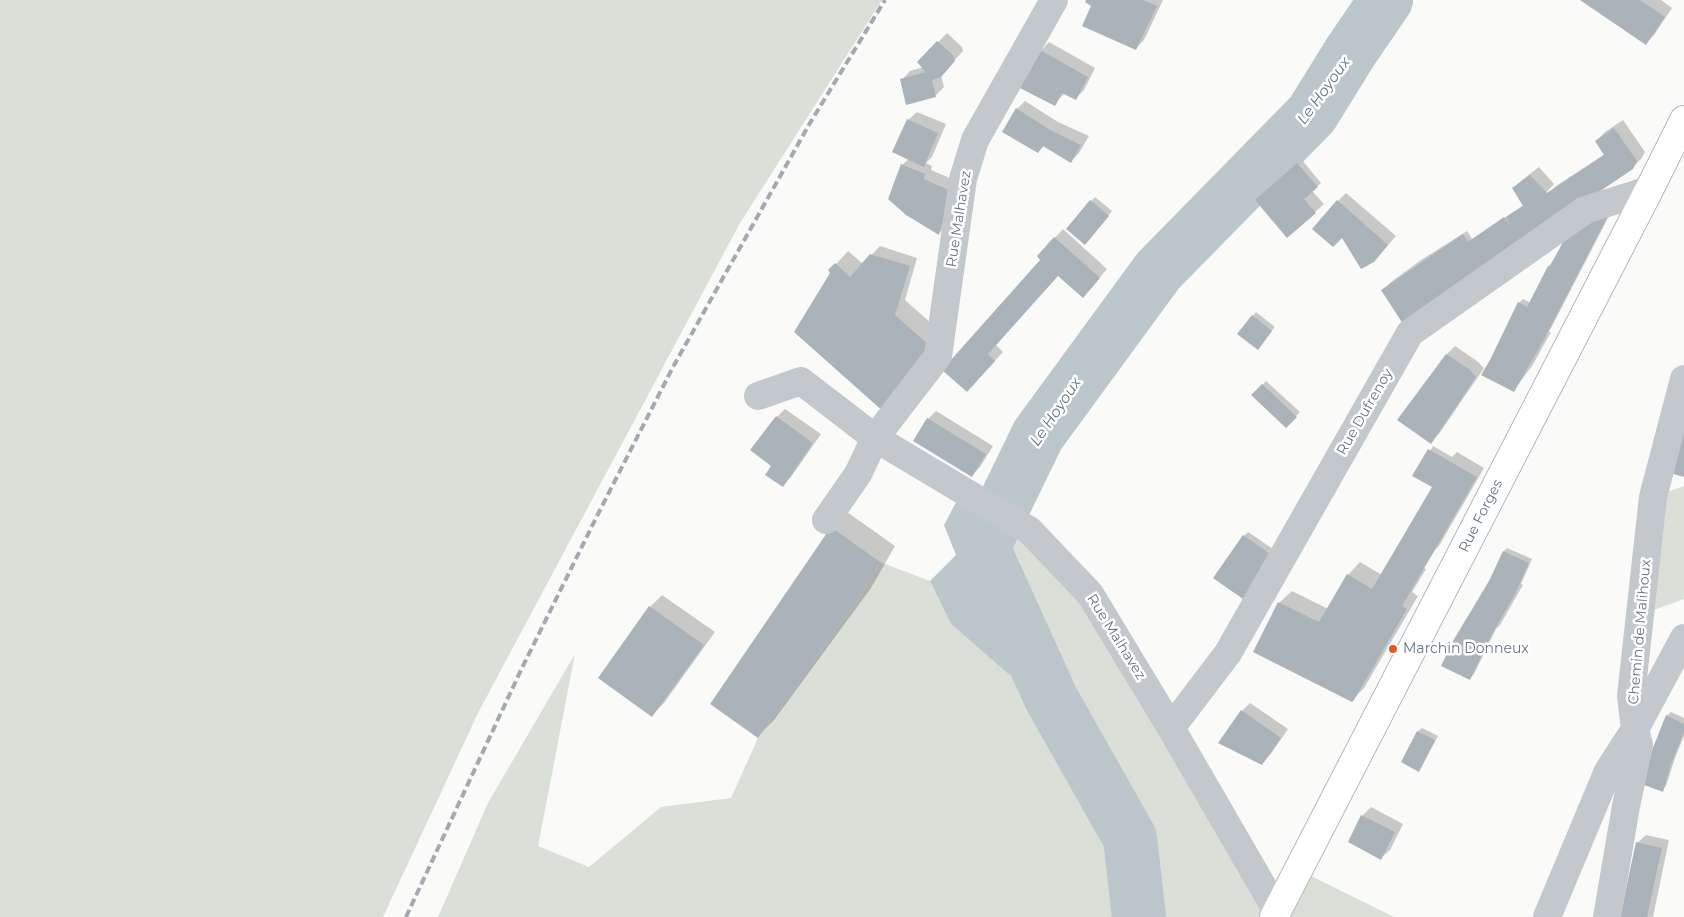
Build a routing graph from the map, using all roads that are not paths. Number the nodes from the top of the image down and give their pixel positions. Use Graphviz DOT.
graph roads {
  1 [pos="1054,0"];
  2 [pos="1684,120"];
  3 [pos="1650,190"];
  4 [pos="1684,378"];
  5 [pos="758,396"];
  6 [pos="875,438"];
  7 [pos="826,520"];
  8 [pos="1684,638"];
  9 [pos="1171,728"];
  10 [pos="1635,730"];
  11 [pos="1276,914"];
  12 [pos="1547,917"];
  13 [pos="1606,917"];
  1 -- 6 [label="street, Rue Malhavez"];
  2 -- 3 [label="main road, Rue Forges"];
  3 -- 9 [label="street, Rue Dufrenoy"];
  3 -- 11 [label="main road, Rue Forges"];
  4 -- 10 [label="street, Chemin de Malihoux"];
  5 -- 6 [label="street, Rue Malhavez"];
  6 -- 7 [label="street, Rue Malhavez"];
  6 -- 9 [label="street, Rue Malhavez"];
  8 -- 10 [label="street"];
  9 -- 11 [label="street, Rue Malhavez"];
  10 -- 12 [label="street"];
  10 -- 13 [label="street, Chemin de Malihoux"];
}
